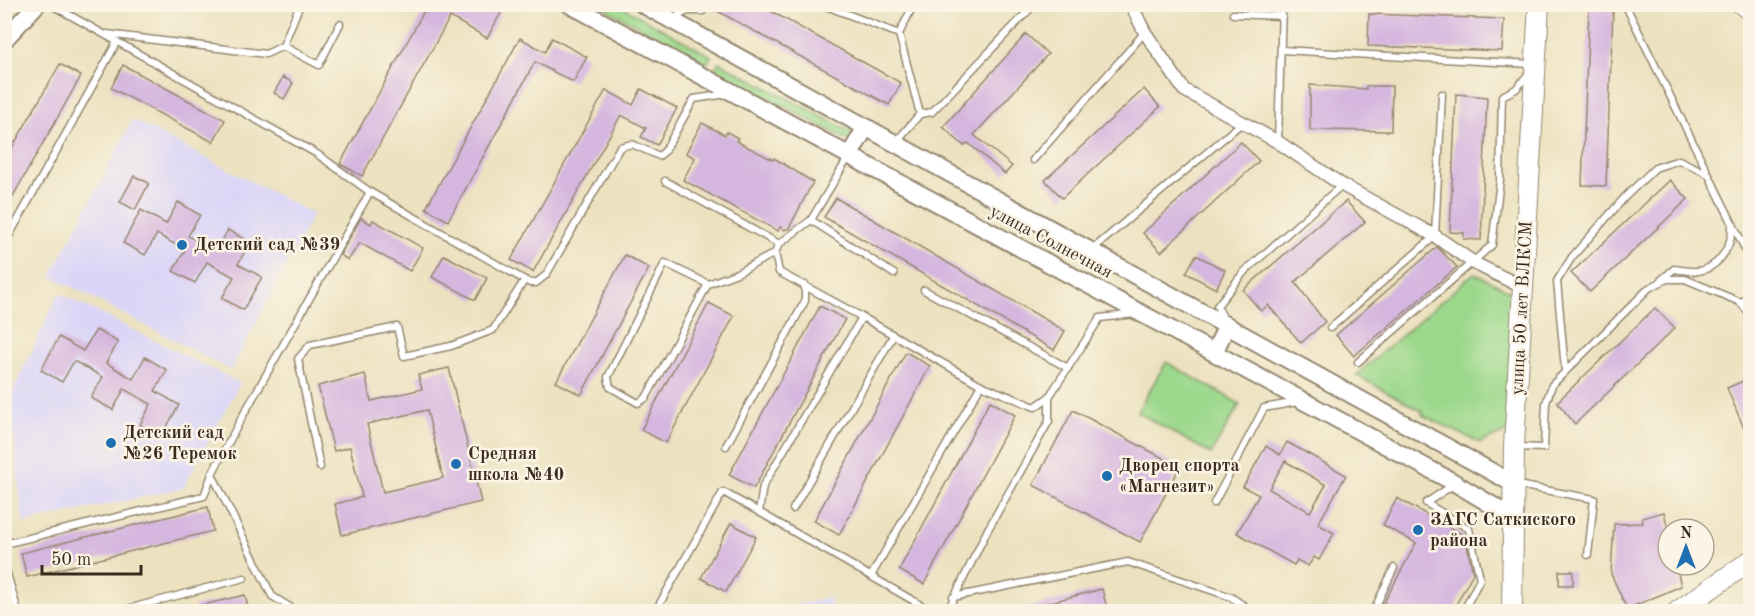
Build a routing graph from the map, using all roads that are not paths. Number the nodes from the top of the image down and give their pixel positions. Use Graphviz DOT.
graph roads {
  1 [pos="37,4"];
  2 [pos="50,4"];
  3 [pos="300,4"];
  4 [pos="569,4"];
  5 [pos="642,4"];
  6 [pos="706,4"];
  7 [pos="821,4"];
  8 [pos="914,4"];
  9 [pos="1131,4"];
  10 [pos="1282,4"];
  11 [pos="1539,4"];
  12 [pos="1625,4"];
  13 [pos="1742,4"];
  14 [pos="1030,9"];
  15 [pos="1750,11"];
  16 [pos="1233,14"];
  17 [pos="669,16"];
  18 [pos="1282,16"];
  19 [pos="340,24"];
  20 [pos="1145,32"];
  21 [pos="100,33"];
  22 [pos="899,34"];
  23 [pos="4,40"];
  24 [pos="117,42"];
  25 [pos="283,46"];
  26 [pos="1281,50"];
  27 [pos="1536,64"];
  28 [pos="733,93"];
  29 [pos="1442,94"];
  30 [pos="920,114"];
  31 [pos="1243,121"];
  32 [pos="866,127"];
  33 [pos="1278,142"];
  34 [pos="895,143"];
  35 [pos="849,156"];
  36 [pos="1033,160"];
  37 [pos="1708,174"];
  38 [pos="665,181"];
  39 [pos="1342,185"];
  40 [pos="370,192"];
  41 [pos="811,220"];
  42 [pos="1731,222"];
  43 [pos="1435,236"];
  44 [pos="779,244"];
  45 [pos="4,245"];
  46 [pos="1092,250"];
  47 [pos="775,253"];
  48 [pos="1750,259"];
  49 [pos="1474,263"];
  50 [pos="894,274"];
  51 [pos="524,281"];
  52 [pos="708,284"];
  53 [pos="806,285"];
  54 [pos="1524,288"];
  55 [pos="1649,288"];
  56 [pos="924,290"];
  57 [pos="1750,298"];
  58 [pos="1740,302"];
  59 [pos="1141,313"];
  60 [pos="1750,314"];
  61 [pos="862,317"];
  62 [pos="1227,325"];
  63 [pos="1330,328"];
  64 [pos="893,336"];
  65 [pos="1214,353"];
  66 [pos="1358,362"];
  67 [pos="1068,368"];
  68 [pos="1565,370"];
  69 [pos="981,385"];
  70 [pos="1049,397"];
  71 [pos="1304,401"];
  72 [pos="726,446"];
  73 [pos="1514,446"];
  74 [pos="320,467"];
  75 [pos="212,474"];
  76 [pos="1455,483"];
  77 [pos="1514,484"];
  78 [pos="1214,503"];
  79 [pos="793,509"];
  80 [pos="759,512"];
  81 [pos="1512,517"];
  82 [pos="4,544"];
  83 [pos="1588,555"];
  84 [pos="1750,561"];
  85 [pos="4,563"];
  86 [pos="1394,568"];
  87 [pos="871,576"];
  88 [pos="244,578"];
  89 [pos="953,597"];
  90 [pos="18,612"];
  91 [pos="116,612"];
  92 [pos="298,612"];
  93 [pos="655,612"];
  94 [pos="933,612"];
  95 [pos="947,612"];
  96 [pos="1252,612"];
  97 [pos="1373,612"];
  98 [pos="1463,612"];
  99 [pos="1512,612"];
  100 [pos="1677,612"];
  1 -- 23 [label="main road"];
  2 -- 21 [label="lane"];
  3 -- 25 [label="lane"];
  4 -- 28 [label="main road, улица Солнечная"];
  5 -- 17 [label="main road, улица Солнечная"];
  6 -- 17 [label="lane"];
  7 -- 22 [label="lane"];
  8 -- 22 [label="lane"];
  9 -- 20 [label="street"];
  10 -- 18 [label="lane"];
  11 -- 27 [label="main road, улица 50 лет ВЛКСМ"];
  12 -- 37 [label="lane"];
  13 -- 15 [label="main road"];
  14 -- 30 [label="lane"];
  16 -- 18 [label="lane"];
  17 -- 32 [label="main road, улица Солнечная"];
  18 -- 26 [label="lane"];
  19 -- 25 [label="lane"];
  20 -- 31 [label="street"];
  20 -- 36 [label="lane"];
  21 -- 24 [label="lane"];
  21 -- 25 [label="lane"];
  22 -- 30 [label="lane"];
  24 -- 40 [label="lane"];
  24 -- 45 [label="lane"];
  26 -- 27 [label="lane"];
  26 -- 33 [label="lane"];
  27 -- 49 [label="lane"];
  27 -- 54 [label="main road, улица 50 лет ВЛКСМ"];
  28 -- 35 [label="main road, улица Солнечная"];
  28 -- 51 [label="lane"];
  29 -- 43 [label="lane"];
  30 -- 34 [label="lane"];
  31 -- 33 [label="street"];
  31 -- 46 [label="lane"];
  32 -- 34 [label="main road, улица Солнечная"];
  32 -- 35 [label="main road"];
  33 -- 39 [label="street"];
  34 -- 46 [label="main road, улица Солнечная"];
  35 -- 41 [label="lane"];
  35 -- 59 [label="main road, улица Солнечная"];
  37 -- 42 [label="lane"];
  37 -- 68 [label="lane"];
  38 -- 44 [label="lane"];
  39 -- 43 [label="street"];
  39 -- 62 [label="lane"];
  40 -- 51 [label="lane"];
  40 -- 75 [label="lane"];
  41 -- 44 [label="lane"];
  41 -- 50 [label="lane"];
  42 -- 48 [label="lane"];
  42 -- 55 [label="lane"];
  43 -- 49 [label="street"];
  43 -- 63 [label="lane"];
  44 -- 47 [label="lane"];
  46 -- 62 [label="main road, улица Солнечная"];
  47 -- 52 [label="lane"];
  47 -- 53 [label="lane"];
  49 -- 54 [label="street"];
  49 -- 66 [label="lane"];
  51 -- 74 [label="lane"];
  52 -- 52 [label="lane"];
  53 -- 61 [label="lane"];
  53 -- 72 [label="lane"];
  54 -- 73 [label="main road, улица 50 лет ВЛКСМ"];
  55 -- 58 [label="lane"];
  55 -- 68 [label="lane"];
  56 -- 67 [label="lane"];
  57 -- 58 [label="lane"];
  58 -- 60 [label="lane"];
  59 -- 65 [label="main road, улица Солнечная"];
  59 -- 67 [label="lane"];
  61 -- 64 [label="lane"];
  61 -- 80 [label="lane"];
  62 -- 65 [label="main road"];
  62 -- 77 [label="main road, улица Солнечная"];
  64 -- 69 [label="lane"];
  64 -- 79 [label="lane"];
  65 -- 71 [label="main road, улица Солнечная"];
  67 -- 70 [label="lane"];
  68 -- 73 [label="lane"];
  69 -- 70 [label="lane"];
  69 -- 87 [label="lane"];
  70 -- 89 [label="lane"];
  71 -- 76 [label="main road, улица Солнечная"];
  71 -- 78 [label="lane"];
  73 -- 77 [label="main road, улица 50 лет ВЛКСМ"];
  75 -- 82 [label="lane"];
  75 -- 92 [label="lane"];
  76 -- 81 [label="main road, улица Солнечная"];
  76 -- 98 [label="lane"];
  77 -- 81 [label="main road, улица 50 лет ВЛКСМ"];
  77 -- 83 [label="lane"];
  80 -- 87 [label="lane"];
  80 -- 93 [label="lane"];
  81 -- 99 [label="main road, улица 50 лет ВЛКСМ"];
  84 -- 100 [label="main road"];
  85 -- 90 [label="lane"];
  86 -- 97 [label="lane"];
  87 -- 94 [label="lane"];
  88 -- 91 [label="lane"];
  89 -- 95 [label="lane"];
  89 -- 96 [label="lane"];
}
